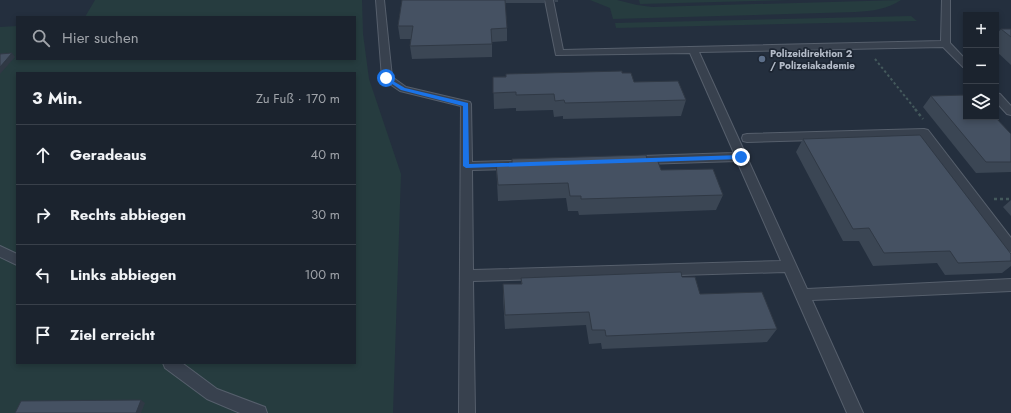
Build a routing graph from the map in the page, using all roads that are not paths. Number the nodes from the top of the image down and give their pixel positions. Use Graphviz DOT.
graph roads {
  1 [pos="380,0"];
  2 [pos="549,0"];
  3 [pos="946,0"];
  4 [pos="945,44"];
  5 [pos="693,50"];
  6 [pos="963,62"];
  7 [pos="999,99"];
  8 [pos="1011,112"];
  9 [pos="747,138"];
  10 [pos="741,157"];
  11 [pos="631,161"];
  12 [pos="521,164"];
  13 [pos="466,166"];
  14 [pos="1011,247"];
  15 [pos="0,251"];
  16 [pos="16,259"];
  17 [pos="790,266"];
  18 [pos="467,276"];
  19 [pos="1011,285"];
  20 [pos="802,295"];
  21 [pos="171,364"];
  22 [pos="259,413"];
  23 [pos="467,413"];
  24 [pos="855,413"];
  1 -- 13 [label="lane"];
  2 -- 5 [label="lane"];
  3 -- 4 [label="lane"];
  4 -- 5 [label="lane"];
  4 -- 6 [label="lane"];
  5 -- 10 [label="lane"];
  7 -- 8 [label="lane"];
  9 -- 14 [label="lane"];
  10 -- 11 [label="lane"];
  10 -- 17 [label="lane"];
  12 -- 13 [label="lane"];
  13 -- 18 [label="lane"];
  15 -- 16 [label="lane"];
  17 -- 18 [label="lane"];
  17 -- 20 [label="lane"];
  18 -- 23 [label="lane"];
  19 -- 20 [label="lane"];
  20 -- 24 [label="lane"];
  21 -- 22 [label="lane"];
}
